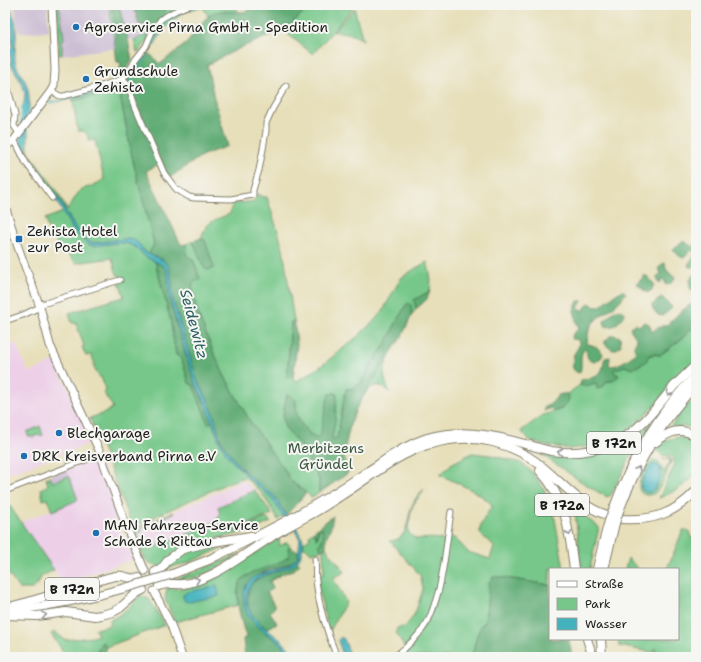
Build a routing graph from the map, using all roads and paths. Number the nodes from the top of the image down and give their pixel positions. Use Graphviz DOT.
graph roads {
  1 [pos="52,5"];
  2 [pos="189,5"];
  3 [pos="122,79"];
  4 [pos="5,85"];
  5 [pos="286,86"];
  6 [pos="51,91"];
  7 [pos="20,132"];
  8 [pos="14,140"];
  9 [pos="5,147"];
  10 [pos="52,198"];
  11 [pos="5,206"];
  12 [pos="8,229"];
  13 [pos="120,280"];
  14 [pos="40,306"];
  15 [pos="5,321"];
  16 [pos="696,365"];
  17 [pos="696,375"];
  18 [pos="696,385"];
  19 [pos="471,436"];
  20 [pos="696,436"];
  21 [pos="504,438"];
  22 [pos="646,453"];
  23 [pos="101,454"];
  24 [pos="522,454"];
  25 [pos="5,491"];
  26 [pos="696,491"];
  27 [pos="578,498"];
  28 [pos="451,512"];
  29 [pos="614,517"];
  30 [pos="270,533"];
  31 [pos="315,559"];
  32 [pos="574,568"];
  33 [pos="598,568"];
  34 [pos="604,568"];
  35 [pos="155,572"];
  36 [pos="142,574"];
  37 [pos="157,588"];
  38 [pos="143,590"];
  39 [pos="5,608"];
  40 [pos="5,612"];
  41 [pos="5,615"];
  42 [pos="587,640"];
  43 [pos="593,640"];
  44 [pos="601,640"];
  45 [pos="400,653"];
  46 [pos="182,657"];
  47 [pos="337,657"];
  48 [pos="394,657"];
  49 [pos="404,657"];
  50 [pos="594,657"];
  51 [pos="602,657"];
  1 -- 6 [label="main road"];
  2 -- 3 [label="street"];
  3 -- 5 [label="street"];
  3 -- 6 [label="street"];
  4 -- 7 [label="street"];
  6 -- 7 [label="main road"];
  7 -- 8 [label="main road"];
  8 -- 9 [label="main road"];
  8 -- 10 [label="street"];
  11 -- 12 [label="main road"];
  12 -- 14 [label="main road"];
  13 -- 14 [label="street"];
  14 -- 15 [label="street"];
  14 -- 23 [label="main road"];
  16 -- 21 [label="highway, B 172n, one-way"];
  17 -- 29 [label="highway, B 172a"];
  18 -- 22 [label="highway, B 172a"];
  19 -- 21 [label="highway, B 172n"];
  19 -- 24 [label="highway, B 172n"];
  19 -- 30 [label="highway, B 172n"];
  20 -- 22 [label="highway, B 172n"];
  21 -- 27 [label="highway, B 172n"];
  29 -- 22 [label="highway, B 172a, one-way"];
  23 -- 25 [label="street"];
  23 -- 36 [label="main road"];
  24 -- 27 [label="highway, B 172n"];
  24 -- 32 [label="highway, B 172a, one-way"];
  26 -- 29 [label="highway, B 172n"];
  27 -- 29 [label="highway, B 172n"];
  28 -- 45 [label="street"];
  29 -- 33 [label="highway, B 172a"];
  29 -- 34 [label="highway, B 172a"];
  30 -- 35 [label="highway"];
  37 -- 30 [label="highway, B 172n, one-way"];
  30 -- 40 [label="highway, B 172n, bridge"];
  31 -- 47 [label="street"];
  35 -- 36 [label="main road"];
  35 -- 37 [label="main road"];
  36 -- 38 [label="main road"];
  36 -- 39 [label="highway, B 172n"];
  37 -- 38 [label="main road"];
  37 -- 46 [label="main road"];
  41 -- 38 [label="highway, one-way"];
  42 -- 50 [label="highway"];
  43 -- 50 [label="highway"];
  44 -- 51 [label="highway"];
  45 -- 48 [label="street"];
  45 -- 49 [label="street"];
}
